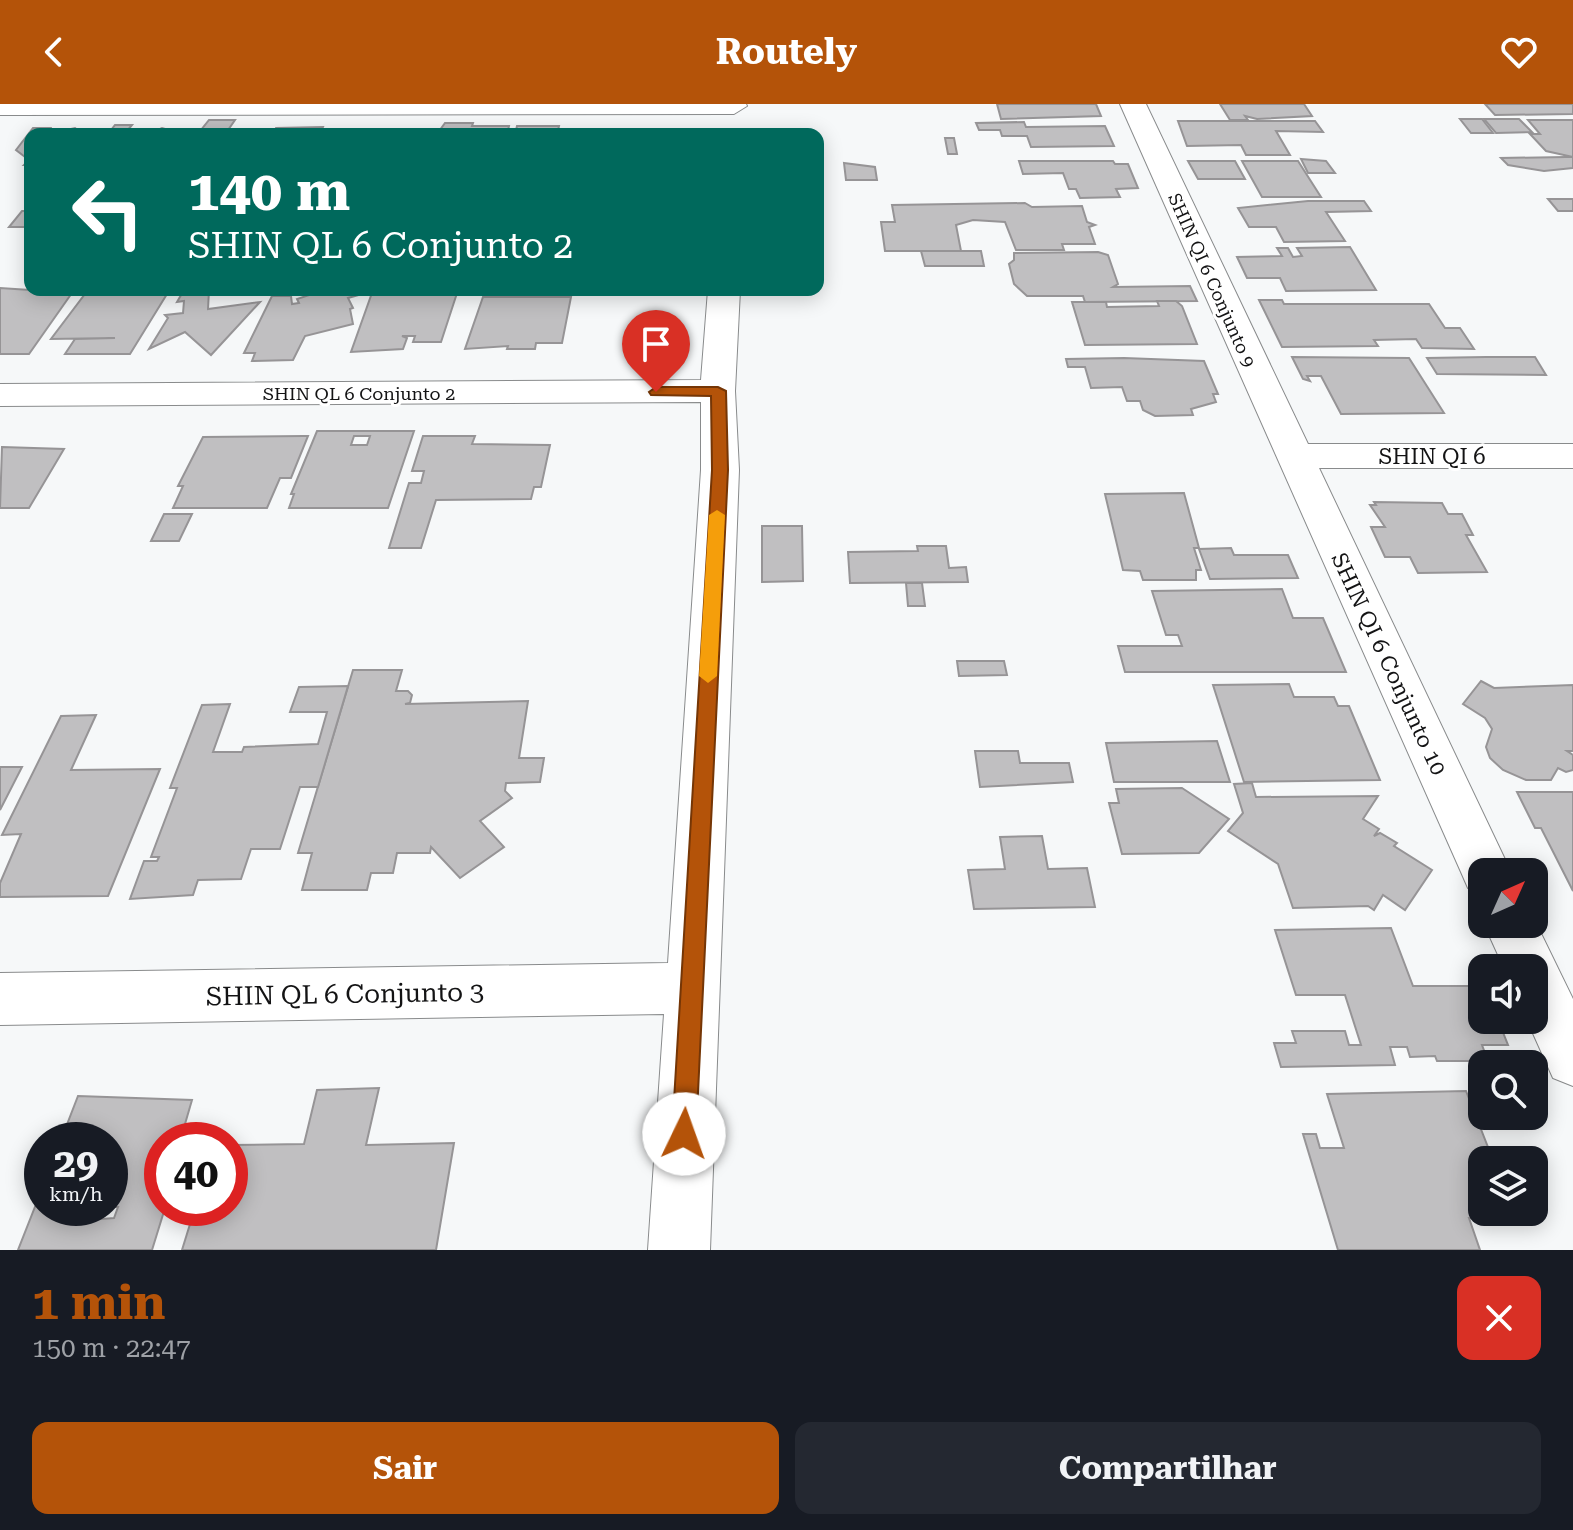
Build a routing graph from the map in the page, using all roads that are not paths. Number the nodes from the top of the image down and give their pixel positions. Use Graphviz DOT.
graph roads {
  1 [pos="1133,104"];
  2 [pos="734,105"];
  3 [pos="0,107"];
  4 [pos="732,128"];
  5 [pos="724,296"];
  6 [pos="718,391"];
  7 [pos="0,395"];
  8 [pos="1292,456"];
  9 [pos="1573,456"];
  10 [pos="1479,858"];
  11 [pos="691,988"];
  12 [pos="0,999"];
  13 [pos="1548,1005"];
  14 [pos="1573,1059"];
  15 [pos="679,1250"];
  1 -- 8 [label="street, SHIN QI 6 Conjunto 9"];
  2 -- 3 [label="street"];
  2 -- 4 [label="street"];
  5 -- 6 [label="street"];
  6 -- 7 [label="street, SHIN QL 6 Conjunto 2"];
  6 -- 11 [label="street"];
  8 -- 9 [label="street, SHIN QI 6"];
  8 -- 10 [label="street, SHIN QI 6 Conjunto 10"];
  11 -- 12 [label="street, SHIN QL 6 Conjunto 3"];
  11 -- 15 [label="street"];
  13 -- 14 [label="street"];
}
